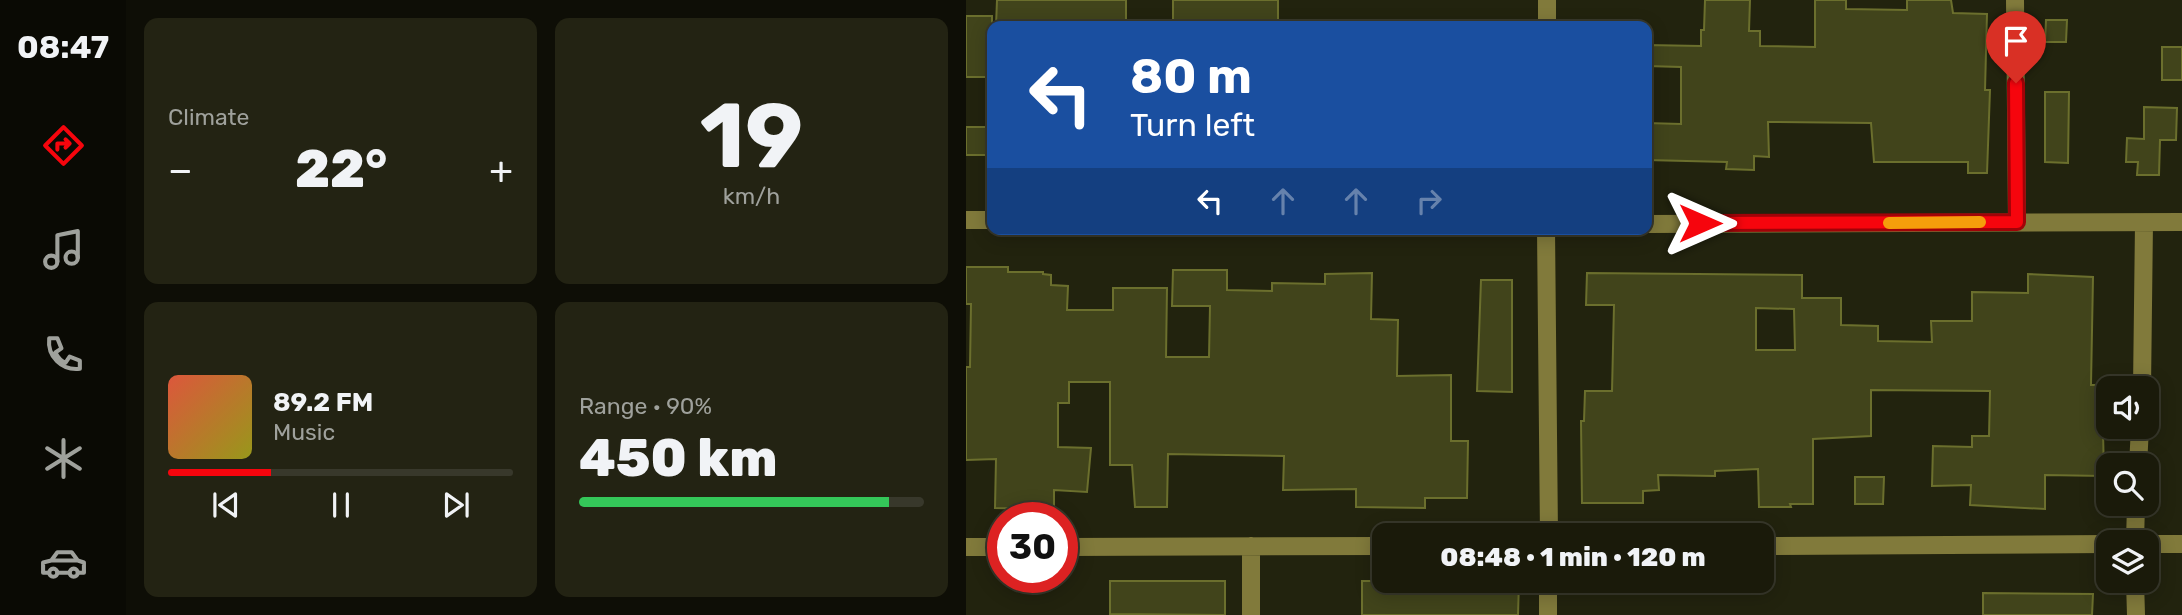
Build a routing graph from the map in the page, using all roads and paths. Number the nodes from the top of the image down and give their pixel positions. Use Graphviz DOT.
graph roads {
  1 [pos="1547,0"];
  2 [pos="2015,0"];
  3 [pos="1547,21"];
  4 [pos="966,220"];
  5 [pos="987,220"];
  6 [pos="2017,222"];
  7 [pos="2182,222"];
  8 [pos="1652,223"];
  9 [pos="2144,223"];
  10 [pos="1546,235"];
  11 [pos="2142,376"];
  12 [pos="1549,523"];
  13 [pos="2096,544"];
  14 [pos="2159,544"];
  15 [pos="2182,544"];
  16 [pos="1251,546"];
  17 [pos="1774,546"];
  18 [pos="966,547"];
  19 [pos="987,547"];
  20 [pos="1078,547"];
  21 [pos="1372,547"];
  22 [pos="1548,593"];
  23 [pos="2135,593"];
  24 [pos="1251,615"];
  25 [pos="1548,615"];
  26 [pos="2136,615"];
  1 -- 3 [label="street"];
  2 -- 6 [label="street"];
  4 -- 5 [label="street"];
  6 -- 8 [label="street"];
  6 -- 9 [label="street"];
  7 -- 9 [label="street"];
  9 -- 11 [label="street"];
  10 -- 12 [label="street"];
  13 -- 17 [label="street"];
  14 -- 15 [label="street"];
  16 -- 20 [label="street"];
  16 -- 21 [label="street"];
  16 -- 24 [label="street"];
  18 -- 19 [label="street"];
  22 -- 25 [label="street"];
  23 -- 26 [label="street"];
}
